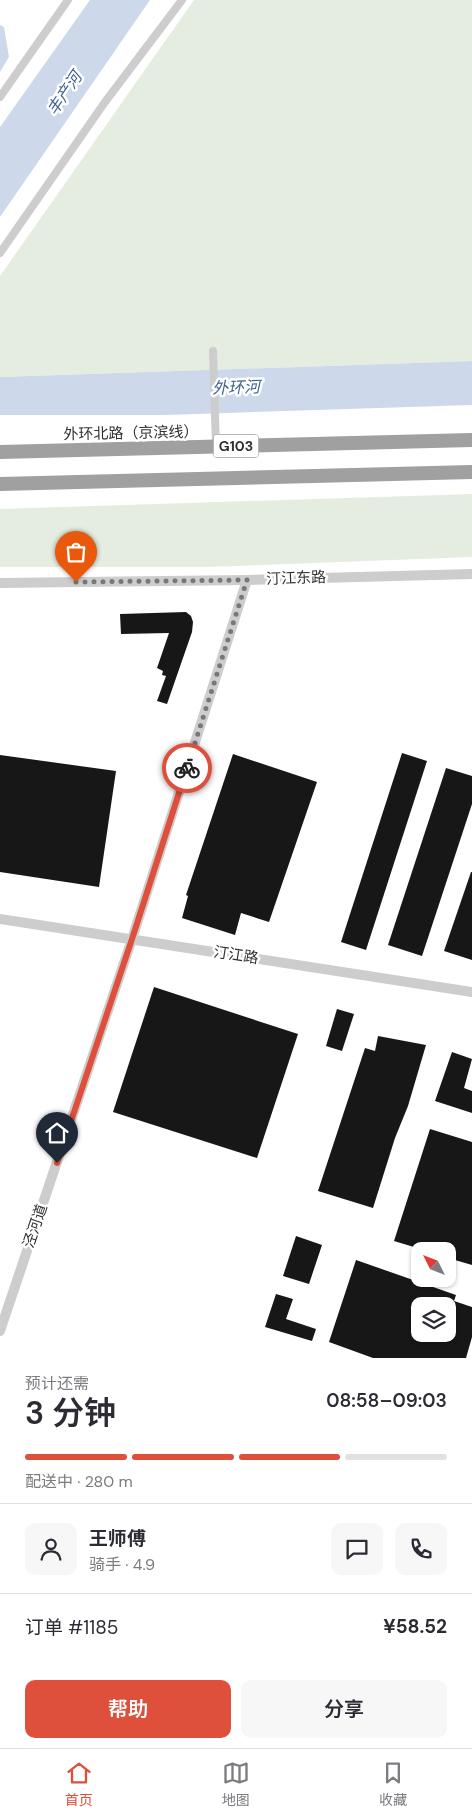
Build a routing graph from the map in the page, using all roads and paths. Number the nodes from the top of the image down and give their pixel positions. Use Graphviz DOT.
graph roads {
  1 [pos="68,0"];
  2 [pos="182,0"];
  3 [pos="0,98"];
  4 [pos="0,254"];
  5 [pos="213,351"];
  6 [pos="472,440"];
  7 [pos="216,447"];
  8 [pos="0,452"];
  9 [pos="472,472"];
  10 [pos="0,484"];
  11 [pos="472,574"];
  12 [pos="247,580"];
  13 [pos="0,583"];
  14 [pos="0,920"];
  15 [pos="132,939"];
  16 [pos="472,992"];
  17 [pos="0,1331"];
  1 -- 3 [label="street"];
  2 -- 4 [label="street"];
  5 -- 7 [label="street"];
  6 -- 7 [label="highway, 外环北路（京滨线） / G103"];
  7 -- 8 [label="highway, 外环北路（京滨线） / G103"];
  9 -- 10 [label="highway, G103"];
  11 -- 12 [label="street, 汀江东路"];
  12 -- 13 [label="street, 汀江东路"];
  12 -- 15 [label="street, 泾河道"];
  14 -- 15 [label="street, 汀江路"];
  15 -- 16 [label="street, 汀江路"];
  15 -- 17 [label="street, 泾河道"];
}
